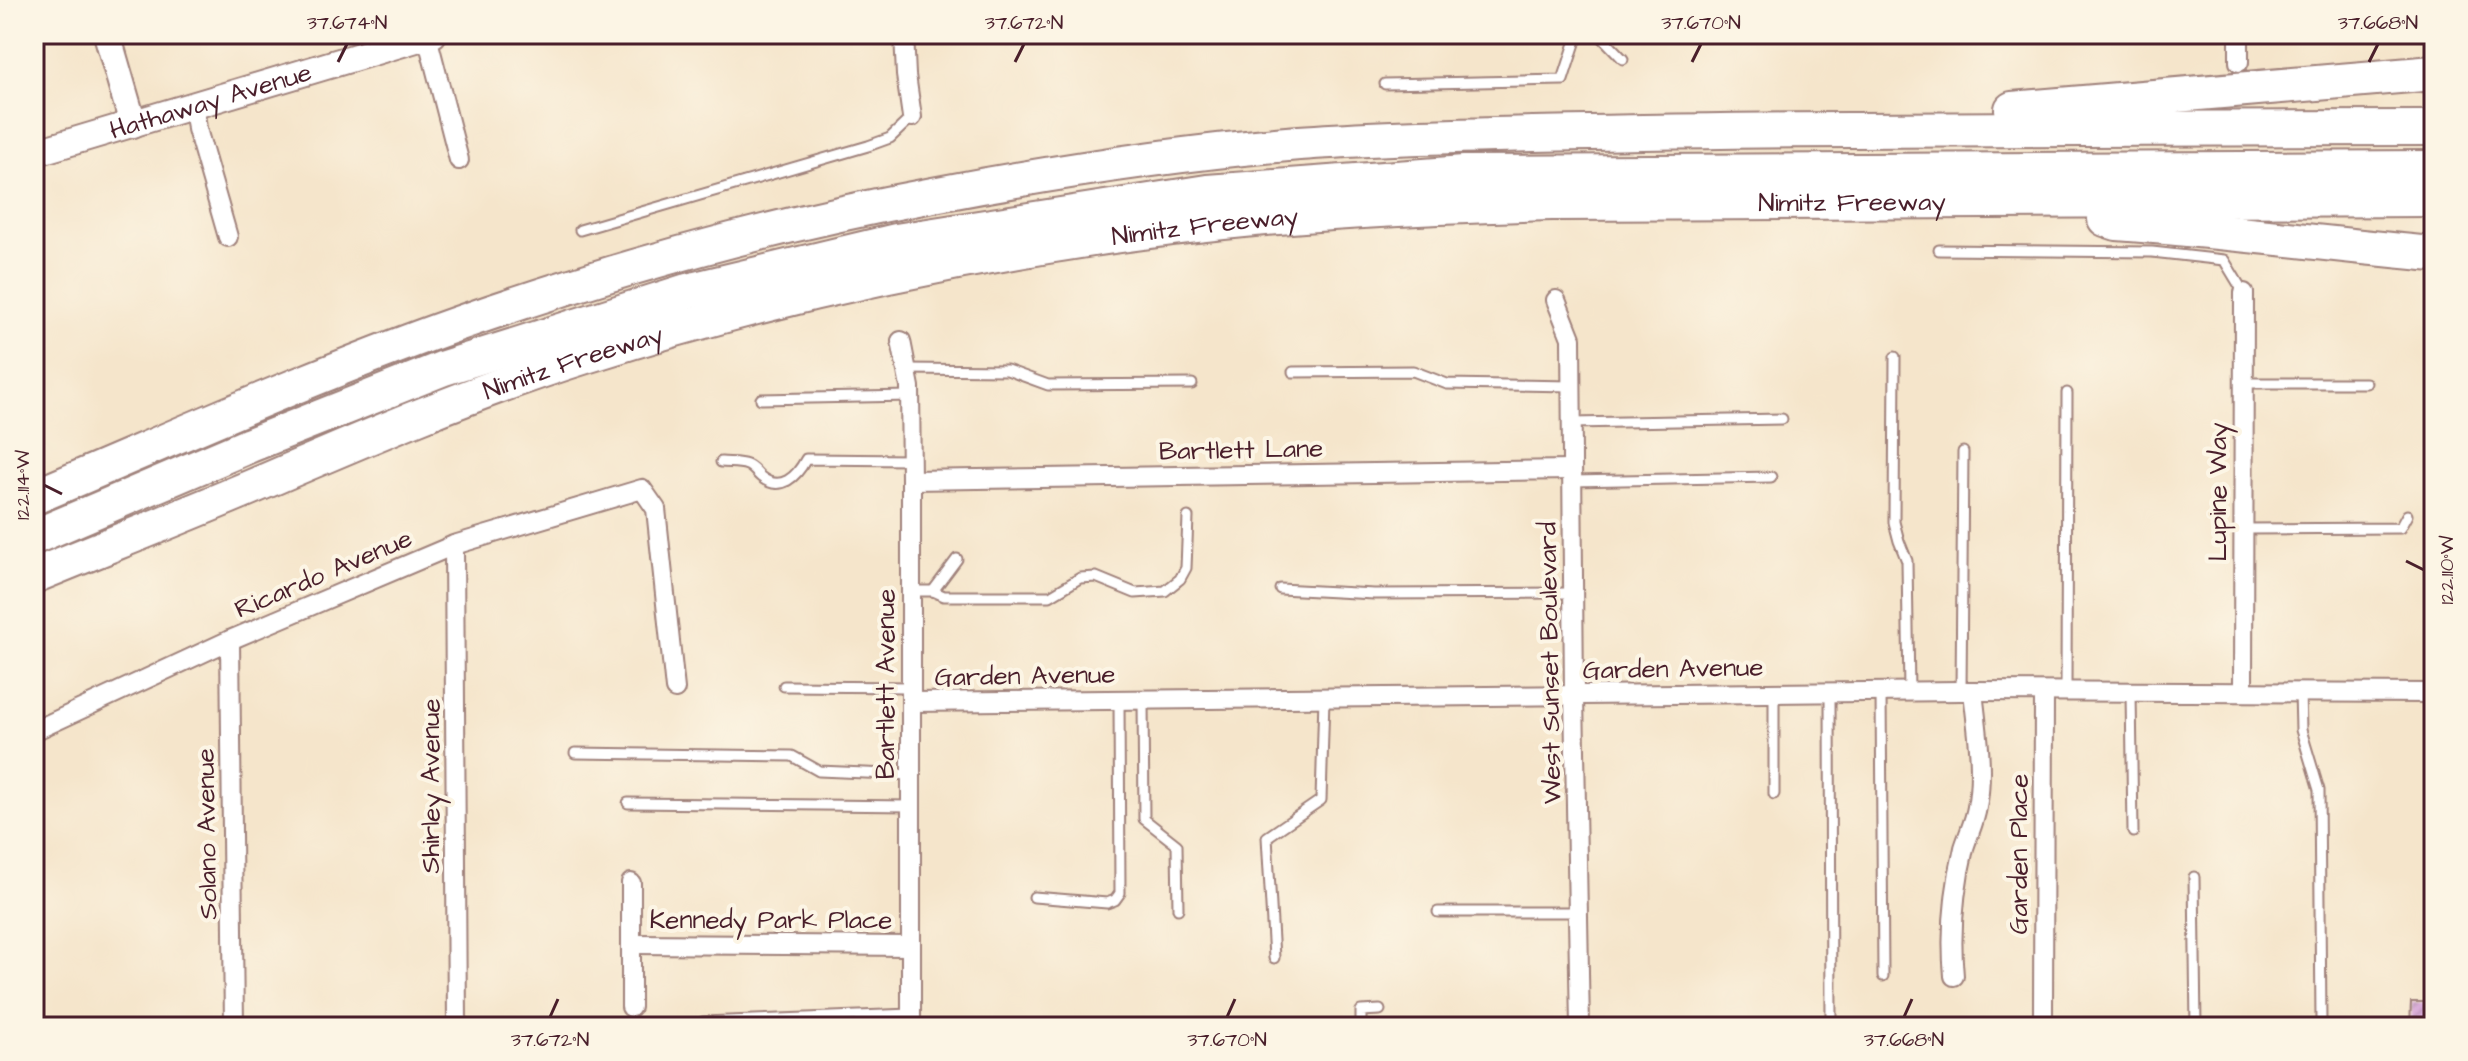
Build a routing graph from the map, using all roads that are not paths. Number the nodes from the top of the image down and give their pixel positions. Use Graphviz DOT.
graph roads {
  1 [pos="107,34"];
  2 [pos="904,34"];
  3 [pos="1578,34"];
  4 [pos="1599,34"];
  5 [pos="2239,34"];
  6 [pos="430,35"];
  7 [pos="1623,59"];
  8 [pos="2239,62"];
  9 [pos="2434,73"];
  10 [pos="1385,84"];
  11 [pos="194,104"];
  12 [pos="912,117"];
  13 [pos="133,124"];
  14 [pos="2434,128"];
  15 [pos="1763,130"];
  16 [pos="34,153"];
  17 [pos="459,160"];
  18 [pos="2434,168"];
  19 [pos="2434,199"];
  20 [pos="2060,202"];
  21 [pos="580,230"];
  22 [pos="228,237"];
  23 [pos="1939,250"];
  24 [pos="2434,254"];
  25 [pos="2244,293"];
  26 [pos="1556,300"];
  27 [pos="901,341"];
  28 [pos="1895,357"];
  29 [pos="906,369"];
  30 [pos="1293,372"];
  31 [pos="2244,383"];
  32 [pos="2366,383"];
  33 [pos="1192,384"];
  34 [pos="1571,386"];
  35 [pos="2067,393"];
  36 [pos="910,396"];
  37 [pos="761,399"];
  38 [pos="1782,419"];
  39 [pos="1572,423"];
  40 [pos="1963,452"];
  41 [pos="911,460"];
  42 [pos="721,462"];
  43 [pos="1572,476"];
  44 [pos="1771,477"];
  45 [pos="911,480"];
  46 [pos="34,497"];
  47 [pos="2407,515"];
  48 [pos="1188,517"];
  49 [pos="2243,529"];
  50 [pos="34,537"];
  51 [pos="454,545"];
  52 [pos="957,559"];
  53 [pos="34,576"];
  54 [pos="1280,589"];
  55 [pos="911,591"];
  56 [pos="933,591"];
  57 [pos="1573,593"];
  58 [pos="230,640"];
  59 [pos="784,686"];
  60 [pos="675,689"];
  61 [pos="1967,691"];
  62 [pos="1881,692"];
  63 [pos="1909,692"];
  64 [pos="2044,692"];
  65 [pos="2243,692"];
  66 [pos="2300,692"];
  67 [pos="1774,693"];
  68 [pos="1830,693"];
  69 [pos="2066,693"];
  70 [pos="2131,693"];
  71 [pos="2434,693"];
  72 [pos="912,694"];
  73 [pos="1574,695"];
  74 [pos="1324,698"];
  75 [pos="1119,700"];
  76 [pos="1143,700"];
  77 [pos="34,731"];
  78 [pos="575,753"];
  79 [pos="911,775"];
  80 [pos="1774,794"];
  81 [pos="628,803"];
  82 [pos="911,806"];
  83 [pos="2133,832"];
  84 [pos="2194,877"];
  85 [pos="631,883"];
  86 [pos="1034,897"];
  87 [pos="2433,900"];
  88 [pos="1178,909"];
  89 [pos="1438,912"];
  90 [pos="1580,912"];
  91 [pos="631,944"];
  92 [pos="911,946"];
  93 [pos="2434,947"];
  94 [pos="1274,958"];
  95 [pos="1883,976"];
  96 [pos="1954,976"];
  97 [pos="631,1007"];
  98 [pos="1380,1010"];
  99 [pos="2043,1015"];
  100 [pos="911,1021"];
  101 [pos="703,1022"];
  102 [pos="2321,1022"];
  103 [pos="234,1027"];
  104 [pos="457,1027"];
  105 [pos="1361,1027"];
  106 [pos="1580,1027"];
  107 [pos="1831,1027"];
  108 [pos="2196,1027"];
  1 -- 13 [label="street"];
  2 -- 12 [label="street"];
  3 -- 10 [label="lane"];
  4 -- 7 [label="lane"];
  5 -- 8 [label="street"];
  6 -- 11 [label="street, Hathaway Avenue"];
  6 -- 17 [label="street"];
  9 -- 15 [label="highway"];
  11 -- 13 [label="street, Hathaway Avenue"];
  11 -- 22 [label="street"];
  12 -- 21 [label="lane"];
  13 -- 16 [label="street, Hathaway Avenue"];
  14 -- 15 [label="highway"];
  15 -- 46 [label="highway"];
  18 -- 50 [label="highway"];
  19 -- 20 [label="highway, Nimitz Freeway"];
  20 -- 24 [label="highway"];
  20 -- 53 [label="highway, Nimitz Freeway"];
  23 -- 25 [label="lane"];
  25 -- 31 [label="street, Lupine Way"];
  26 -- 34 [label="street, West Sunset Boulevard"];
  27 -- 29 [label="street, Bartlett Avenue"];
  28 -- 63 [label="lane"];
  29 -- 33 [label="lane"];
  29 -- 36 [label="street, Bartlett Avenue"];
  30 -- 34 [label="lane"];
  31 -- 32 [label="lane"];
  31 -- 49 [label="street, Lupine Way"];
  34 -- 39 [label="street, West Sunset Boulevard"];
  35 -- 69 [label="lane"];
  36 -- 37 [label="lane"];
  36 -- 41 [label="street, Bartlett Avenue"];
  38 -- 39 [label="lane"];
  39 -- 43 [label="street, West Sunset Boulevard"];
  40 -- 61 [label="lane"];
  41 -- 42 [label="lane"];
  41 -- 45 [label="street, Bartlett Avenue"];
  43 -- 44 [label="lane"];
  43 -- 45 [label="street, Bartlett Lane"];
  43 -- 57 [label="street, West Sunset Boulevard"];
  45 -- 55 [label="street, Bartlett Avenue"];
  47 -- 49 [label="lane"];
  48 -- 56 [label="lane"];
  49 -- 65 [label="street, Lupine Way"];
  51 -- 58 [label="street, Ricardo Avenue"];
  51 -- 60 [label="street, Ricardo Avenue"];
  51 -- 104 [label="street, Shirley Avenue"];
  52 -- 56 [label="lane"];
  54 -- 57 [label="lane"];
  55 -- 56 [label="lane"];
  55 -- 72 [label="street, Bartlett Avenue"];
  57 -- 73 [label="street, West Sunset Boulevard"];
  58 -- 77 [label="street, Ricardo Avenue"];
  58 -- 103 [label="street, Solano Avenue"];
  59 -- 72 [label="lane"];
  61 -- 63 [label="street, Garden Avenue"];
  61 -- 64 [label="street, Garden Avenue"];
  61 -- 96 [label="street"];
  62 -- 63 [label="street, Garden Avenue"];
  62 -- 68 [label="street, Garden Avenue"];
  62 -- 95 [label="lane"];
  64 -- 69 [label="street, Garden Avenue"];
  64 -- 99 [label="street, Garden Place"];
  65 -- 66 [label="street, Garden Avenue"];
  65 -- 70 [label="street, Garden Avenue"];
  66 -- 71 [label="street, Garden Avenue"];
  66 -- 102 [label="lane"];
  67 -- 68 [label="street, Garden Avenue"];
  67 -- 73 [label="street, Garden Avenue"];
  67 -- 80 [label="lane"];
  68 -- 107 [label="lane"];
  69 -- 70 [label="street, Garden Avenue"];
  70 -- 83 [label="lane"];
  72 -- 75 [label="street, Garden Avenue"];
  72 -- 79 [label="street, Bartlett Avenue"];
  73 -- 74 [label="street, Garden Avenue"];
  73 -- 90 [label="street, West Sunset Boulevard"];
  74 -- 76 [label="street, Garden Avenue"];
  74 -- 94 [label="lane"];
  75 -- 76 [label="street, Garden Avenue"];
  75 -- 86 [label="lane"];
  76 -- 88 [label="lane"];
  78 -- 79 [label="lane"];
  79 -- 82 [label="street, Bartlett Avenue"];
  81 -- 82 [label="lane"];
  82 -- 92 [label="street, Bartlett Avenue"];
  84 -- 108 [label="lane"];
  85 -- 91 [label="street, Kennedy Park Place"];
  87 -- 93 [label="lane"];
  89 -- 90 [label="lane"];
  90 -- 106 [label="street, West Sunset Boulevard"];
  91 -- 92 [label="street, Kennedy Park Place"];
  91 -- 97 [label="street, Kennedy Park Place"];
  92 -- 100 [label="street, Bartlett Avenue"];
  98 -- 105 [label="lane"];
  100 -- 101 [label="lane"];
}
